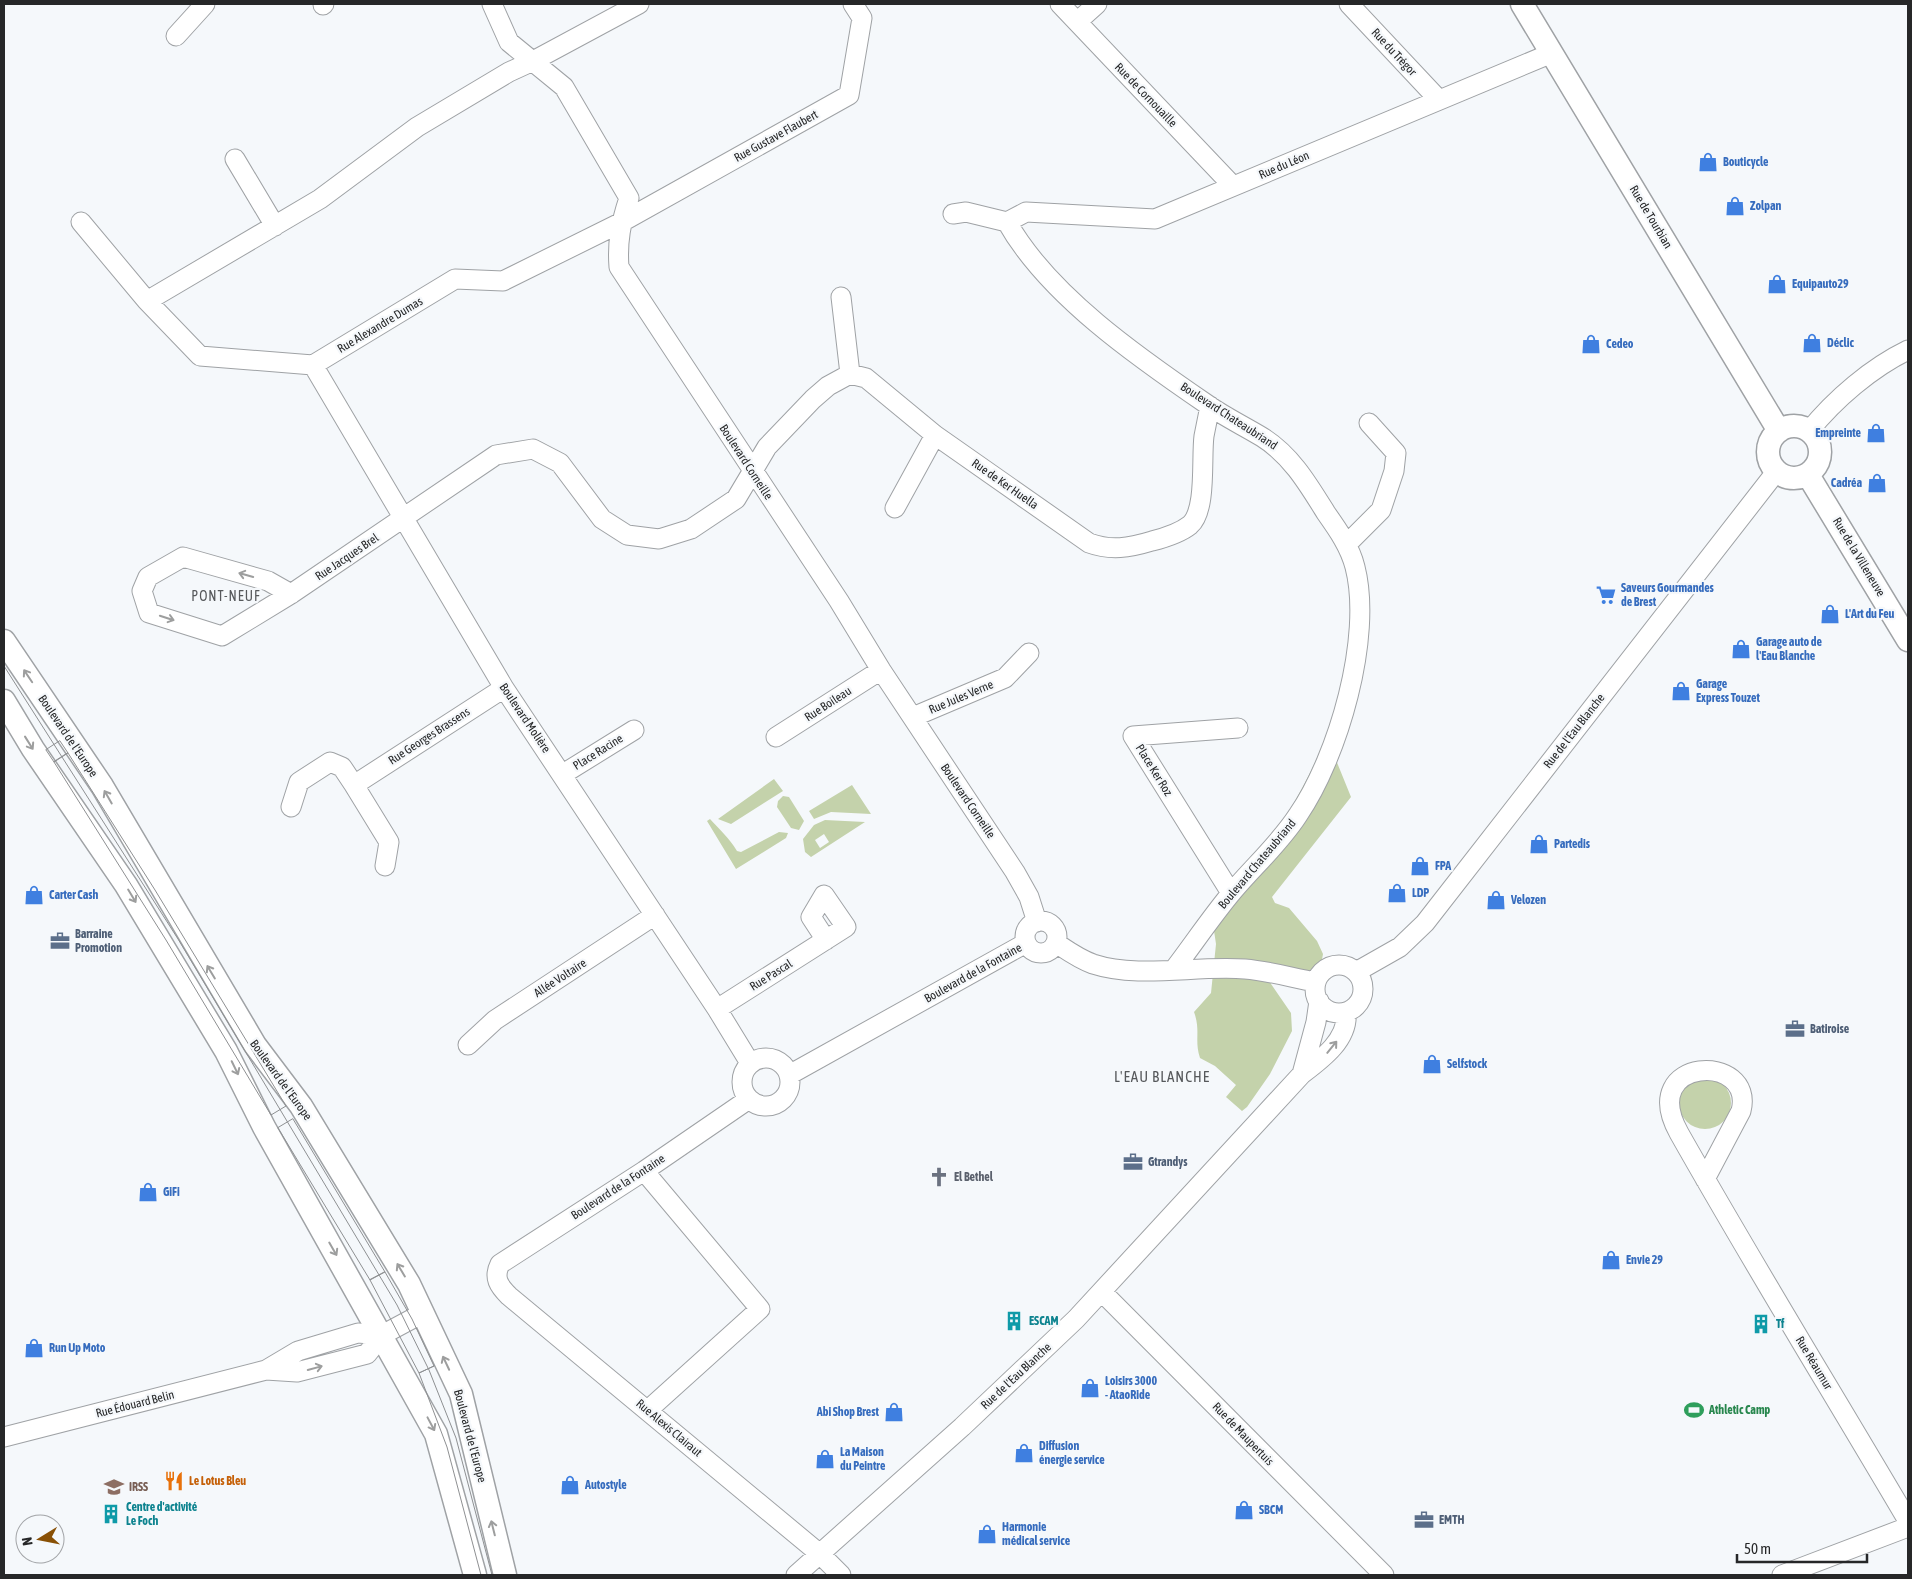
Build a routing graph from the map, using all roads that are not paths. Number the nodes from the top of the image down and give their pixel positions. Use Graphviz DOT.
graph roads {
  1 [pos="205,4"];
  2 [pos="492,4"];
  3 [pos="639,4"];
  4 [pos="853,4"];
  5 [pos="1060,4"];
  6 [pos="1097,4"];
  7 [pos="1349,4"];
  8 [pos="1522,4"];
  9 [pos="1077,22"];
  10 [pos="176,36"];
  11 [pos="1552,53"];
  12 [pos="534,61"];
  13 [pos="1439,100"];
  14 [pos="235,159"];
  15 [pos="1233,186"];
  16 [pos="953,214"];
  17 [pos="81,222"];
  18 [pos="1007,222"];
  19 [pos="620,223"];
  20 [pos="276,226"];
  21 [pos="841,297"];
  22 [pos="147,301"];
  23 [pos="1908,350"];
  24 [pos="313,365"];
  25 [pos="850,374"];
  26 [pos="1210,406"];
  27 [pos="1369,423"];
  28 [pos="1779,431"];
  29 [pos="1809,431"];
  30 [pos="935,435"];
  31 [pos="753,471"];
  32 [pos="1776,472"];
  33 [pos="1808,474"];
  34 [pos="895,508"];
  35 [pos="403,520"];
  36 [pos="1347,544"];
  37 [pos="291,594"];
  38 [pos="1908,640"];
  39 [pos="4,641"];
  40 [pos="1029,653"];
  41 [pos="881,670"];
  42 [pos="504,688"];
  43 [pos="4,701"];
  44 [pos="913,717"];
  45 [pos="1238,728"];
  46 [pos="634,730"];
  47 [pos="776,737"];
  48 [pos="563,774"];
  49 [pos="354,785"];
  50 [pos="291,807"];
  51 [pos="385,866"];
  52 [pos="1231,893"];
  53 [pos="655,916"];
  54 [pos="1037,922"];
  55 [pos="826,940"];
  56 [pos="1026,943"];
  57 [pos="1056,943"];
  58 [pos="1175,968"];
  59 [pos="1356,972"];
  60 [pos="1317,991"];
  61 [pos="717,1009"];
  62 [pos="1346,1012"];
  63 [pos="468,1045"];
  64 [pos="750,1063"];
  65 [pos="1302,1074"];
  66 [pos="789,1075"];
  67 [pos="749,1099"];
  68 [pos="644,1171"];
  69 [pos="1705,1178"];
  70 [pos="498,1280"];
  71 [pos="1102,1292"];
  72 [pos="423,1313"];
  73 [pos="382,1335"];
  74 [pos="648,1410"];
  75 [pos="4,1437"];
  76 [pos="1908,1521"];
  77 [pos="1908,1526"];
  78 [pos="820,1554"];
  79 [pos="475,1575"];
  80 [pos="505,1575"];
  81 [pos="796,1575"];
  82 [pos="841,1575"];
  83 [pos="1384,1575"];
  84 [pos="1782,1575"];
  1 -- 10 [label="street"];
  2 -- 12 [label="street, Boulevard Corneille"];
  3 -- 12 [label="street"];
  4 -- 19 [label="street, Rue Gustave Flaubert"];
  5 -- 9 [label="street, Rue de Cornouaille"];
  6 -- 9 [label="street"];
  7 -- 13 [label="street, Rue du Trégor"];
  8 -- 11 [label="main road, Rue de Tourbian"];
  9 -- 15 [label="street, Rue de Cornouaille"];
  11 -- 13 [label="street, Rue du Léon"];
  11 -- 28 [label="main road, Rue de Tourbian"];
  12 -- 19 [label="street, Boulevard Corneille"];
  12 -- 20 [label="street"];
  13 -- 15 [label="street, Rue du Léon"];
  14 -- 20 [label="street"];
  15 -- 18 [label="street, Rue du Léon"];
  16 -- 18 [label="street"];
  17 -- 22 [label="street"];
  18 -- 26 [label="street, Boulevard Chateaubriand"];
  19 -- 24 [label="street, Rue Alexandre Dumas"];
  19 -- 31 [label="street, Boulevard Corneille"];
  20 -- 22 [label="street"];
  21 -- 25 [label="street"];
  22 -- 24 [label="street"];
  23 -- 29 [label="street"];
  24 -- 35 [label="street, Boulevard Molière"];
  25 -- 30 [label="street, Rue de Ker Huella"];
  25 -- 31 [label="street"];
  26 -- 30 [label="street, Rue de Ker Huella"];
  26 -- 36 [label="street, Boulevard Chateaubriand"];
  27 -- 36 [label="street"];
  28 -- 29 [label="main road"];
  28 -- 32 [label="main road"];
  29 -- 33 [label="main road"];
  30 -- 34 [label="street"];
  31 -- 35 [label="street, Rue Jacques Brel"];
  31 -- 41 [label="street, Boulevard Corneille"];
  32 -- 33 [label="main road"];
  32 -- 59 [label="street, Rue de l'Eau Blanche"];
  33 -- 38 [label="main road, Rue de la Villeneuve"];
  35 -- 37 [label="street, Rue Jacques Brel"];
  35 -- 42 [label="street, Boulevard Molière"];
  36 -- 52 [label="street, Boulevard Chateaubriand"];
  37 -- 37 [label="street, Rue Jacques Brel, one-way"];
  72 -- 39 [label="main road, Boulevard de l'Europe, one-way"];
  40 -- 44 [label="street, Rue Jules Verne"];
  41 -- 44 [label="street, Boulevard Corneille"];
  41 -- 47 [label="street, Rue Boileau"];
  42 -- 48 [label="street, Boulevard Molière"];
  42 -- 49 [label="street, Rue Georges Brassens"];
  43 -- 73 [label="main road, one-way"];
  44 -- 54 [label="street, Boulevard Corneille"];
  45 -- 52 [label="street, Place Ker Roz"];
  46 -- 48 [label="street, Place Racine"];
  48 -- 53 [label="street, Boulevard Molière"];
  49 -- 50 [label="street"];
  49 -- 51 [label="street"];
  52 -- 58 [label="street, Boulevard Chateaubriand"];
  53 -- 61 [label="street, Boulevard Molière"];
  53 -- 63 [label="street, Allée Voltaire"];
  54 -- 56 [label="street"];
  54 -- 57 [label="street"];
  55 -- 61 [label="street, Rue Pascal"];
  56 -- 57 [label="street"];
  56 -- 66 [label="street, Boulevard de la Fontaine"];
  57 -- 58 [label="street"];
  58 -- 60 [label="street"];
  59 -- 60 [label="street"];
  59 -- 62 [label="street"];
  60 -- 62 [label="street"];
  60 -- 65 [label="street, Rue de l'Eau Blanche"];
  61 -- 64 [label="street, Boulevard Molière"];
  65 -- 62 [label="street, Rue de l'Eau Blanche, one-way"];
  64 -- 66 [label="street"];
  64 -- 67 [label="street"];
  65 -- 71 [label="street, Rue de l'Eau Blanche"];
  66 -- 67 [label="street"];
  67 -- 68 [label="street, Boulevard de la Fontaine"];
  68 -- 70 [label="street, Boulevard de la Fontaine"];
  68 -- 74 [label="street"];
  69 -- 69 [label="street, Rue Réaumur"];
  69 -- 76 [label="street, Rue Réaumur"];
  70 -- 74 [label="street, Rue Alexis Clairaut"];
  71 -- 78 [label="street, Rue de l'Eau Blanche"];
  71 -- 83 [label="street, Rue de Maupertuis"];
  72 -- 73 [label="street, Rue Édouard Belin"];
  80 -- 72 [label="main road, Boulevard de l'Europe, one-way"];
  73 -- 75 [label="street, Rue Édouard Belin"];
  73 -- 79 [label="main road, one-way"];
  74 -- 78 [label="street, Rue Alexis Clairaut"];
  77 -- 84 [label="street"];
  78 -- 81 [label="street, Rue de l'Eau Blanche"];
  78 -- 82 [label="street, Rue Alexis Clairaut"];
}
